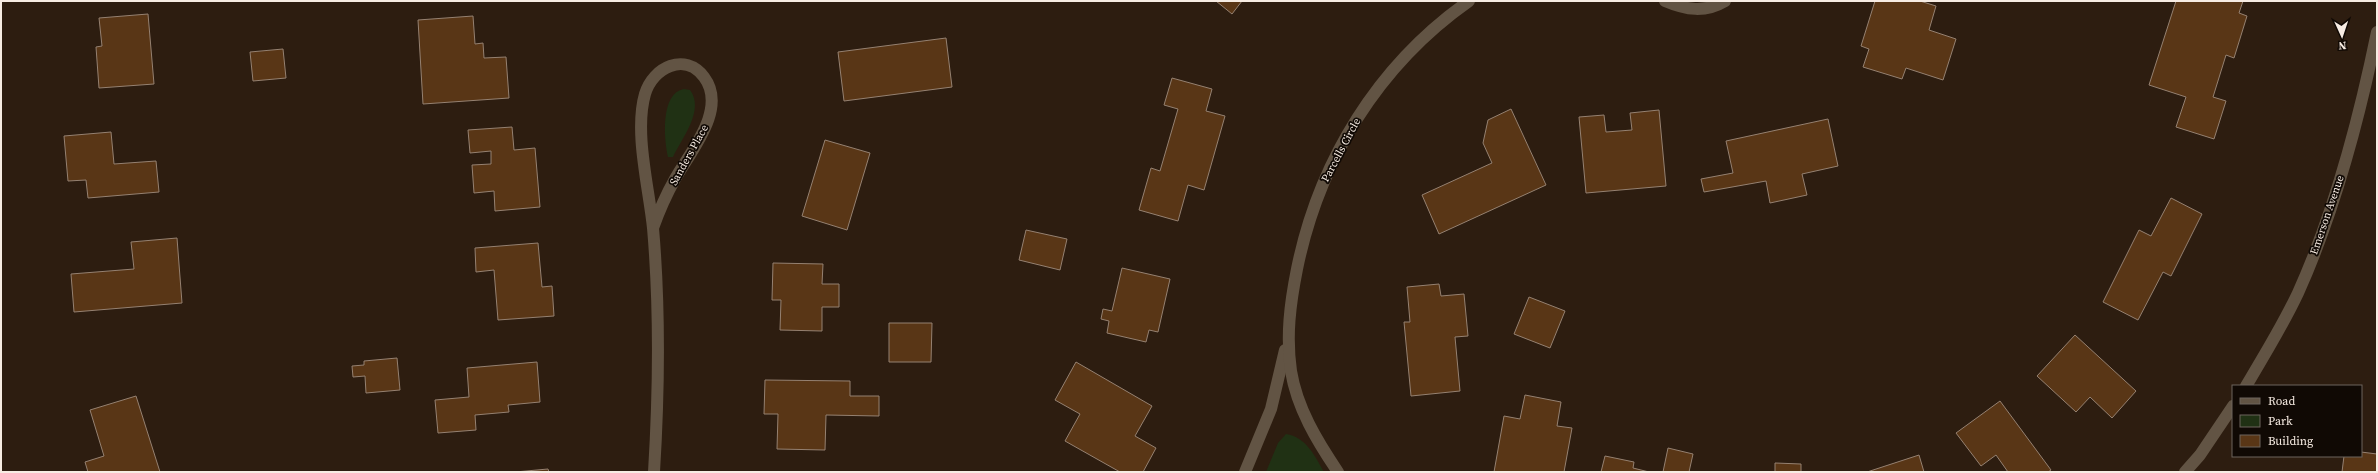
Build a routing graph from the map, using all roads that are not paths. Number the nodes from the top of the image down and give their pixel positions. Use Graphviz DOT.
graph roads {
  1 [pos="1469,1"];
  2 [pos="1665,1"];
  3 [pos="1726,1"];
  4 [pos="2377,32"];
  5 [pos="653,228"];
  6 [pos="1288,339"];
  7 [pos="2247,385"];
  8 [pos="2232,407"];
  9 [pos="2200,455"];
  10 [pos="654,472"];
  11 [pos="1245,472"];
  12 [pos="1338,472"];
  13 [pos="2185,472"];
  14 [pos="2200,472"];
  1 -- 6 [label="street, Parcells Circle"];
  2 -- 3 [label="street"];
  4 -- 7 [label="street, Emerson Avenue"];
  5 -- 5 [label="street, Sanders Place"];
  5 -- 10 [label="street, Sanders Place"];
  6 -- 11 [label="street, Parcells Circle"];
  6 -- 12 [label="street, Parcells Circle"];
  8 -- 9 [label="street"];
  9 -- 13 [label="street"];
  9 -- 14 [label="street"];
}
